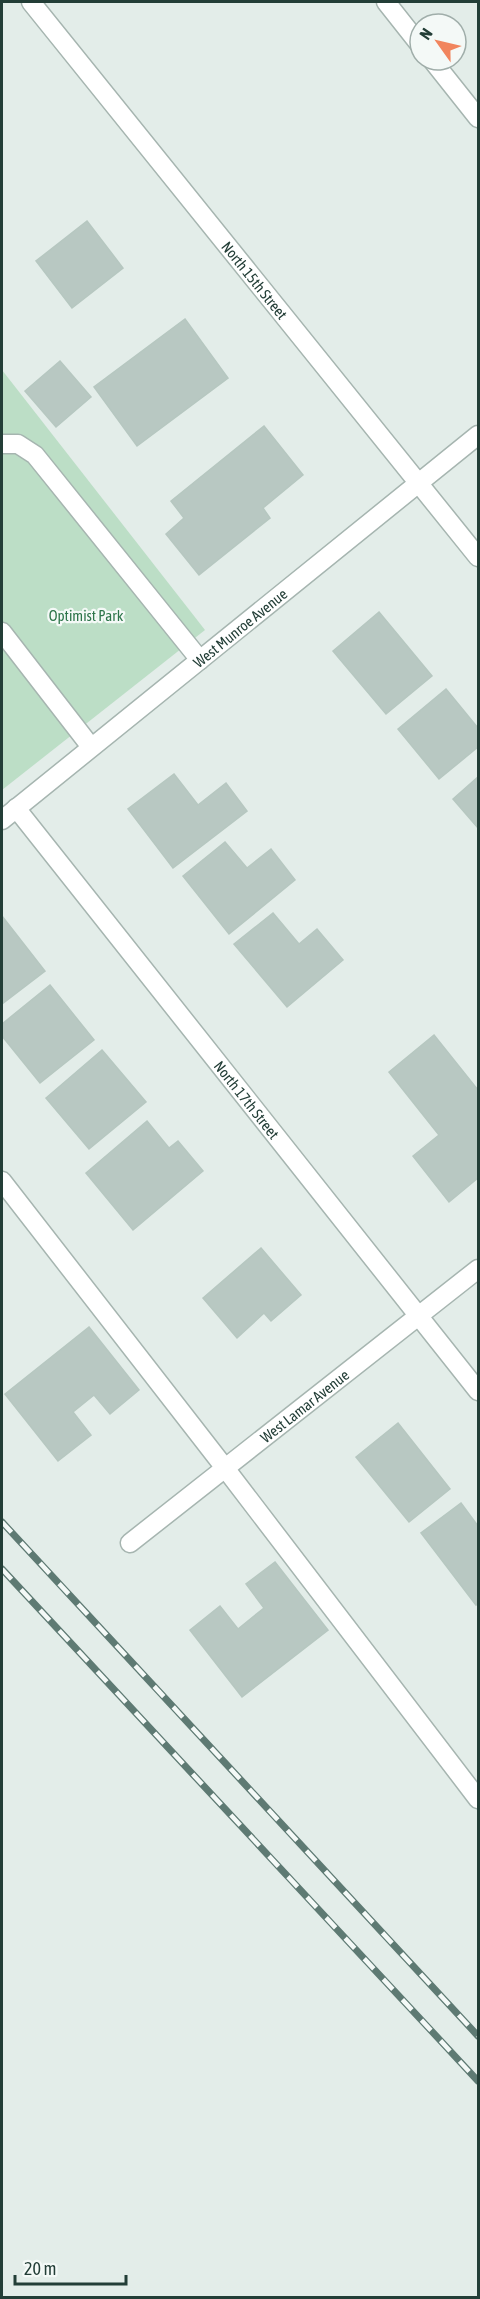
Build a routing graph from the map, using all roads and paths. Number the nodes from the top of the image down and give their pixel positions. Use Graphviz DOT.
graph roads {
  1 [pos="31,2"];
  2 [pos="386,2"];
  3 [pos="408,30"];
  4 [pos="442,72"];
  5 [pos="478,118"];
  6 [pos="478,435"];
  7 [pos="2,444"];
  8 [pos="419,482"];
  9 [pos="478,557"];
  10 [pos="2,632"];
  11 [pos="200,660"];
  12 [pos="91,747"];
  13 [pos="16,808"];
  14 [pos="2,820"];
  15 [pos="2,1180"];
  16 [pos="478,1269"];
  17 [pos="420,1316"];
  18 [pos="478,1391"];
  19 [pos="225,1468"];
  20 [pos="130,1543"];
  21 [pos="478,1799"];
  1 -- 8 [label="street, North 15th Street"];
  2 -- 3 [label="street"];
  4 -- 5 [label="street"];
  6 -- 8 [label="street, West Munroe Avenue"];
  7 -- 11 [label="street"];
  8 -- 9 [label="street, North 15th Street"];
  8 -- 11 [label="street, West Munroe Avenue"];
  10 -- 12 [label="street"];
  11 -- 12 [label="street, West Munroe Avenue"];
  12 -- 13 [label="street, West Munroe Avenue"];
  13 -- 14 [label="street, West Munroe Avenue"];
  13 -- 17 [label="street, North 17th Street"];
  15 -- 19 [label="street"];
  16 -- 17 [label="street, West Lamar Avenue"];
  17 -- 18 [label="street, North 17th Street"];
  17 -- 19 [label="street, West Lamar Avenue"];
  19 -- 20 [label="street, West Lamar Avenue"];
  19 -- 21 [label="street"];
}
